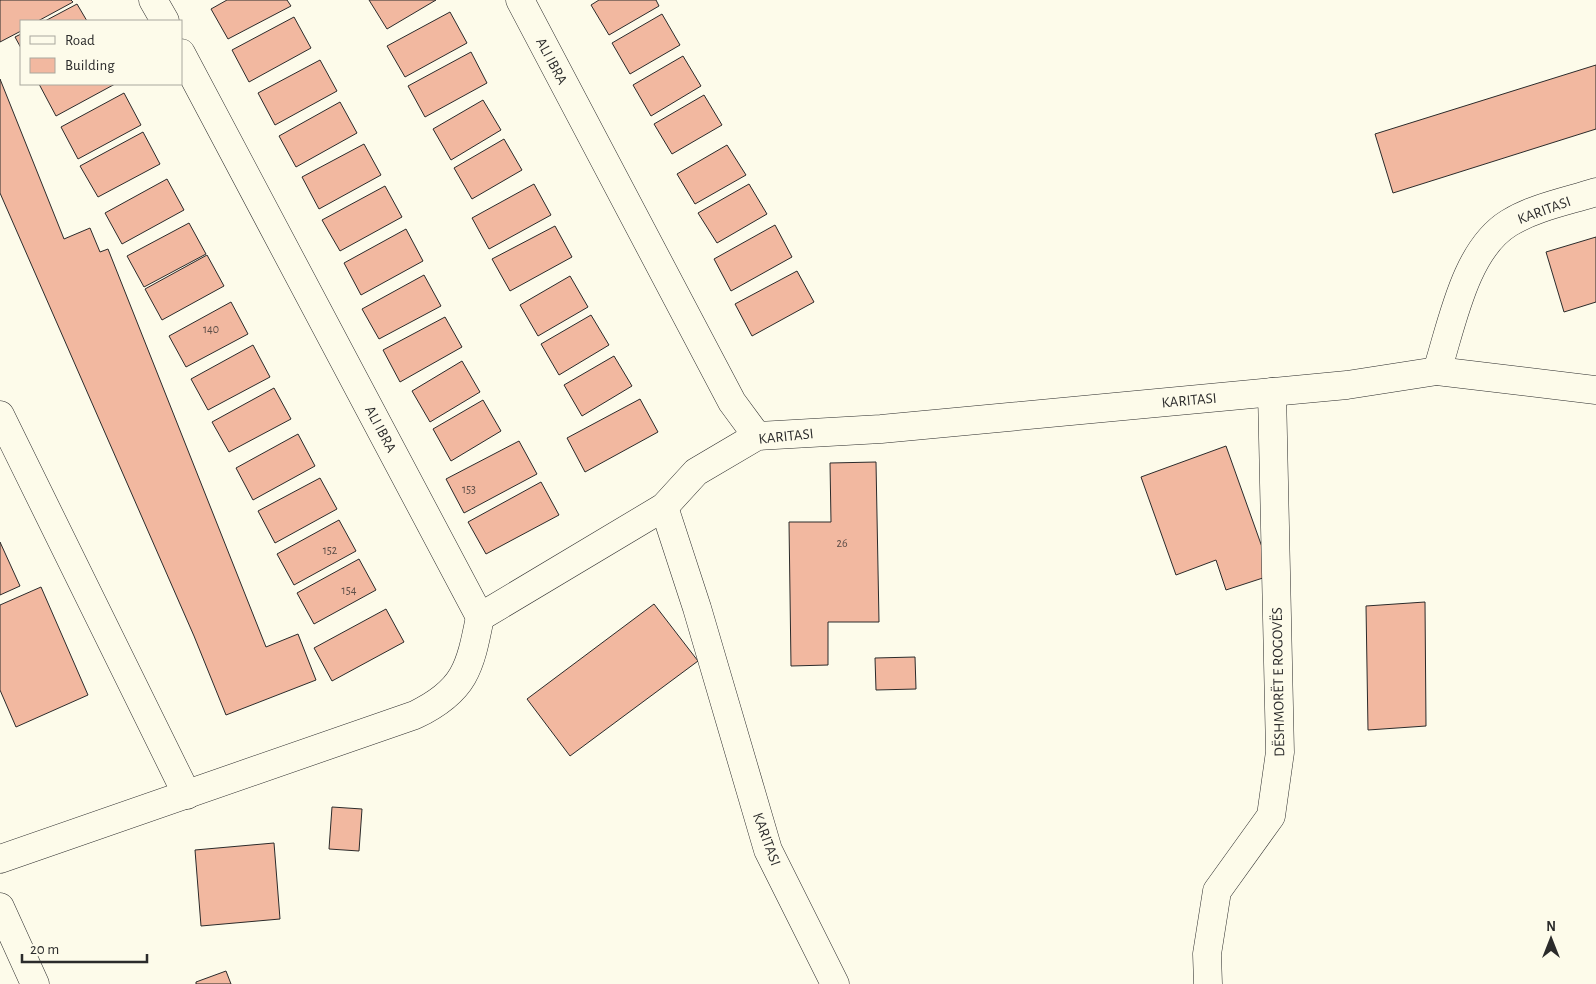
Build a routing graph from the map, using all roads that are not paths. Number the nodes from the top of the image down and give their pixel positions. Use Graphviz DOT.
graph roads {
  1 [pos="153,0"];
  2 [pos="520,0"];
  3 [pos="164,20"];
  4 [pos="182,55"];
  5 [pos="1596,192"];
  6 [pos="1437,371"];
  7 [pos="1596,390"];
  8 [pos="1272,392"];
  9 [pos="0,414"];
  10 [pos="757,436"];
  11 [pos="664,507"];
  12 [pos="480,617"];
  13 [pos="187,795"];
  14 [pos="0,859"];
  15 [pos="0,906"];
  16 [pos="35,984"];
  17 [pos="835,984"];
  18 [pos="1208,984"];
  1 -- 3 [label="street"];
  2 -- 10 [label="street, ALI IBRA"];
  4 -- 12 [label="street, ALI IBRA"];
  5 -- 6 [label="street, KARITASI"];
  6 -- 7 [label="street, KARITASI"];
  6 -- 8 [label="street, KARITASI"];
  8 -- 10 [label="street, KARITASI"];
  8 -- 18 [label="street, DËSHMORËT E ROGOVËS"];
  9 -- 13 [label="street"];
  10 -- 11 [label="street, KARITASI"];
  11 -- 12 [label="street"];
  11 -- 17 [label="street, KARITASI"];
  12 -- 13 [label="street"];
  13 -- 14 [label="street"];
  15 -- 16 [label="street"];
}
